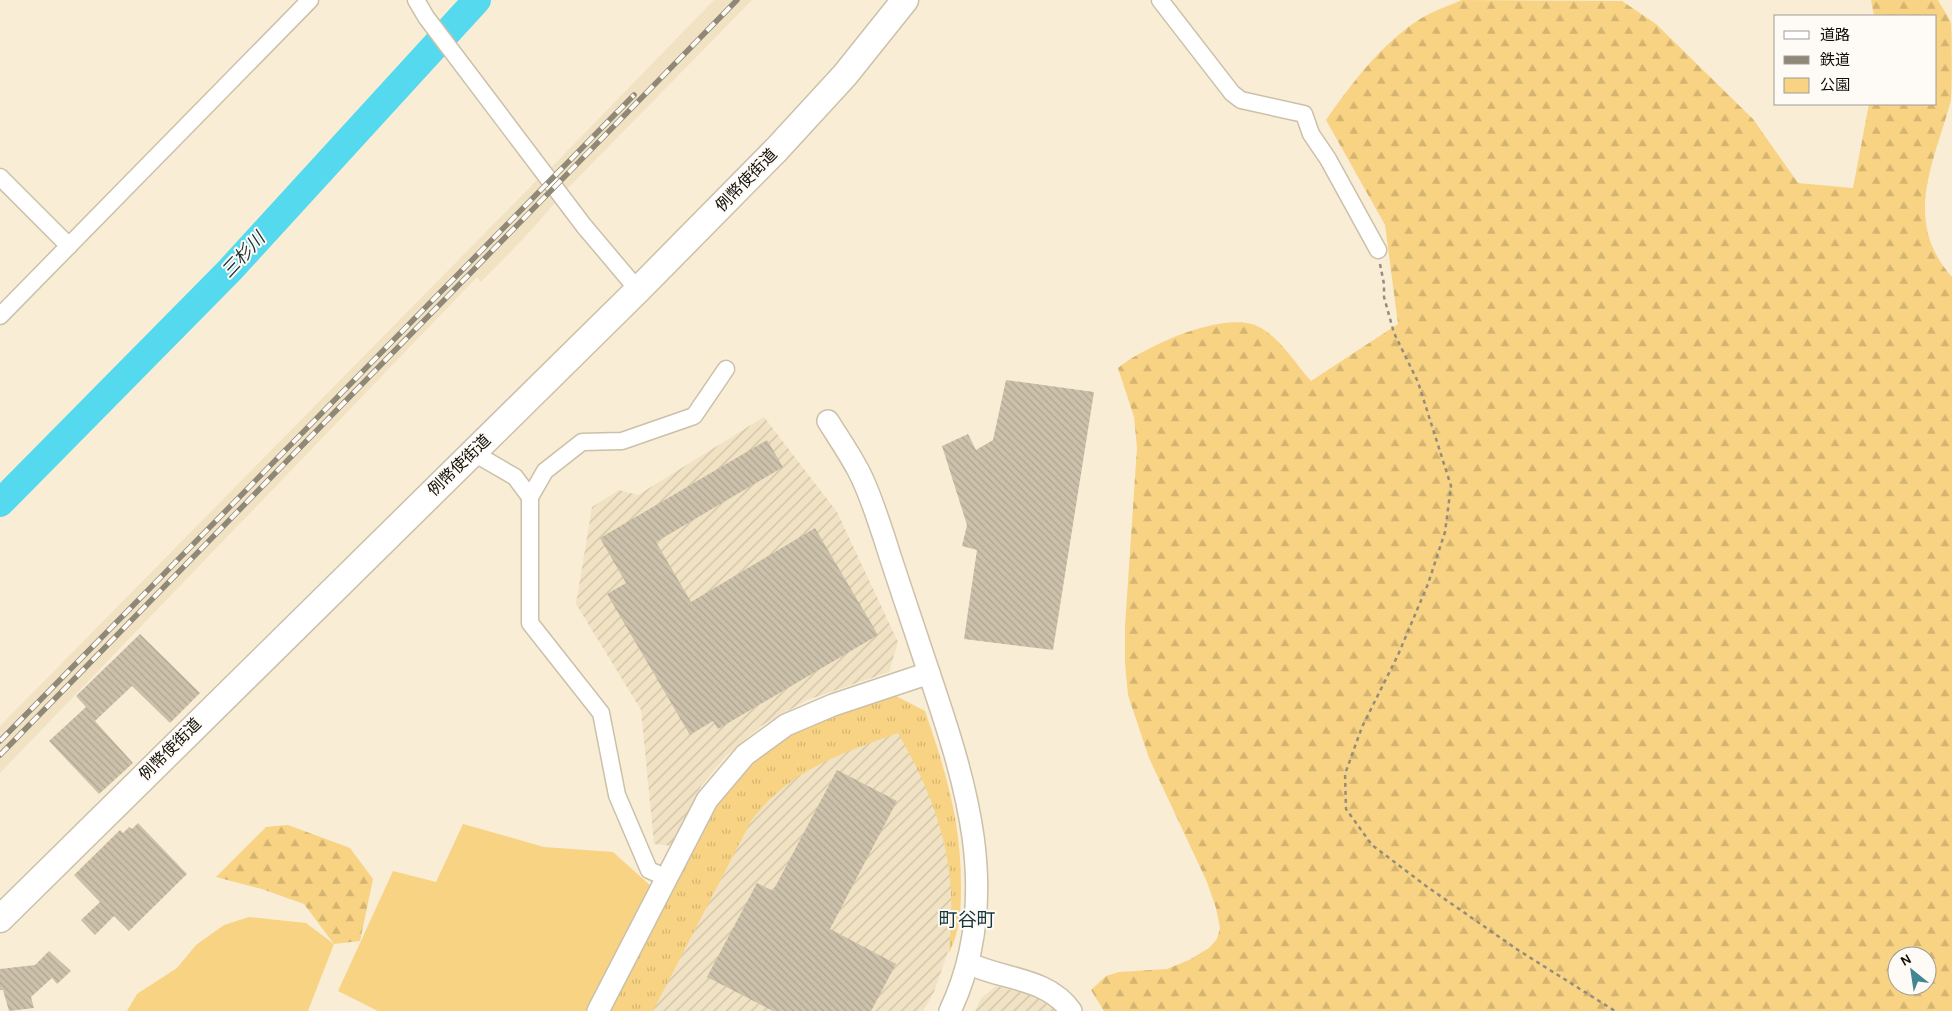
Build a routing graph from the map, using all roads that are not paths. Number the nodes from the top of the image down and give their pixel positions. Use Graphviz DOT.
graph roads {
  1 [pos="310,0"];
  2 [pos="416,0"];
  3 [pos="905,0"];
  4 [pos="1160,0"];
  5 [pos="0,177"];
  6 [pos="69,246"];
  7 [pos="1378,250"];
  8 [pos="638,290"];
  9 [pos="0,316"];
  10 [pos="726,370"];
  11 [pos="828,422"];
  12 [pos="472,452"];
  13 [pos="530,497"];
  14 [pos="929,673"];
  15 [pos="667,878"];
  16 [pos="0,919"];
  17 [pos="968,963"];
  18 [pos="598,1011"];
  19 [pos="950,1011"];
  20 [pos="1070,1011"];
  1 -- 6 [label="street"];
  2 -- 8 [label="street"];
  3 -- 8 [label="main road, 例幣使街道"];
  4 -- 7 [label="street"];
  5 -- 6 [label="street"];
  6 -- 9 [label="street"];
  8 -- 12 [label="main road, 例幣使街道"];
  10 -- 13 [label="street"];
  11 -- 14 [label="street"];
  12 -- 13 [label="street"];
  12 -- 16 [label="main road, 例幣使街道"];
  13 -- 15 [label="street"];
  14 -- 15 [label="street"];
  14 -- 17 [label="street"];
  15 -- 18 [label="street"];
  17 -- 19 [label="street"];
  17 -- 20 [label="street"];
}
